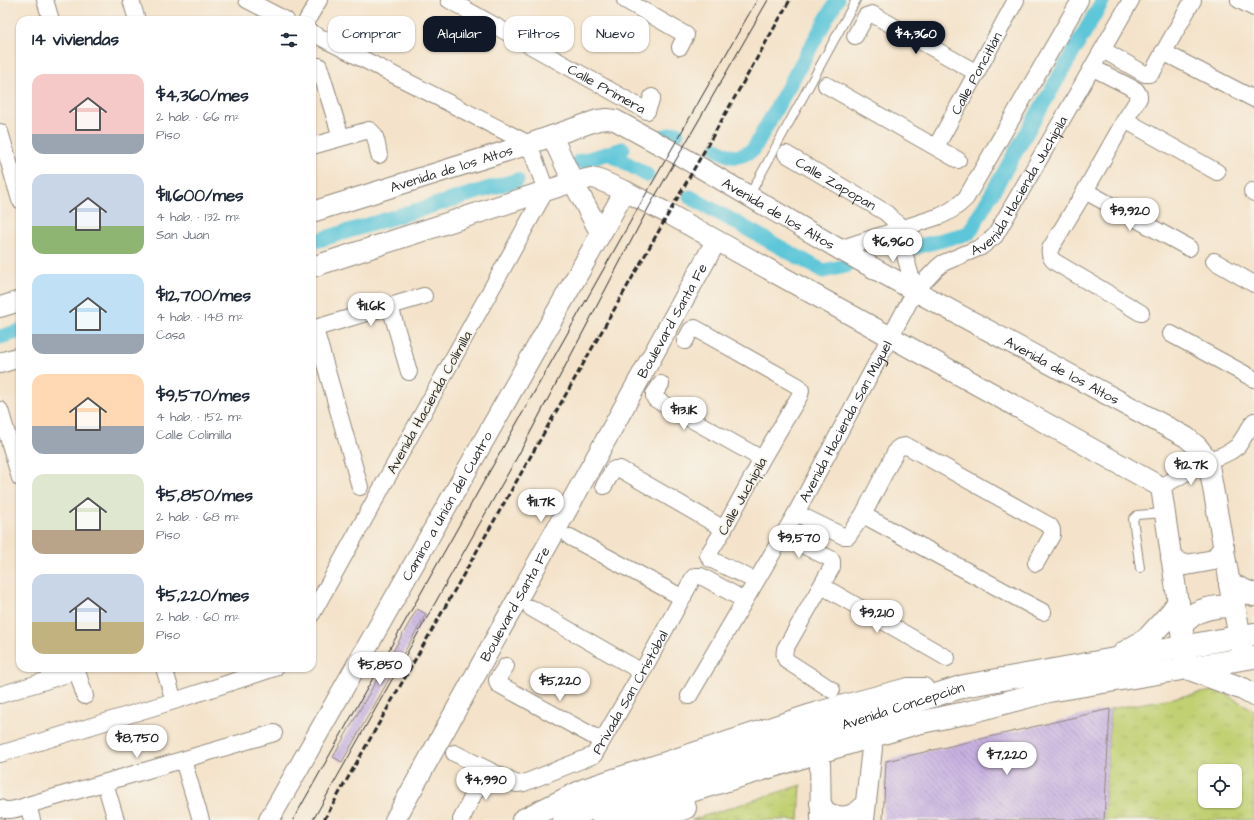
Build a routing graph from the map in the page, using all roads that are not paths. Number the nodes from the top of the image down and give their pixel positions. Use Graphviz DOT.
graph roads {
  1 [pos="45,0"];
  2 [pos="131,0"];
  3 [pos="247,0"];
  4 [pos="319,0"];
  5 [pos="449,0"];
  6 [pos="625,0"];
  7 [pos="856,0"];
  8 [pos="1131,0"];
  9 [pos="1192,0"];
  10 [pos="1239,0"];
  11 [pos="1015,1"];
  12 [pos="1076,2"];
  13 [pos="1254,8"];
  14 [pos="50,16"];
  15 [pos="135,16"];
  16 [pos="278,16"];
  17 [pos="309,16"];
  18 [pos="316,35"];
  19 [pos="855,36"];
  20 [pos="680,47"];
  21 [pos="1103,50"];
  22 [pos="1163,52"];
  23 [pos="319,66"];
  24 [pos="1093,68"];
  25 [pos="977,73"];
  26 [pos="826,85"];
  27 [pos="652,97"];
  28 [pos="1254,99"];
  29 [pos="1125,120"];
  30 [pos="0,132"];
  31 [pos="552,136"];
  32 [pos="341,137"];
  33 [pos="529,144"];
  34 [pos="316,145"];
  35 [pos="936,147"];
  36 [pos="786,154"];
  37 [pos="378,155"];
  38 [pos="958,160"];
  39 [pos="1217,172"];
  40 [pos="573,182"];
  41 [pos="16,186"];
  42 [pos="546,190"];
  43 [pos="626,191"];
  44 [pos="1085,191"];
  45 [pos="749,196"];
  46 [pos="316,211"];
  47 [pos="903,229"];
  48 [pos="601,234"];
  49 [pos="716,241"];
  50 [pos="1188,248"];
  51 [pos="839,249"];
  52 [pos="1214,261"];
  53 [pos="316,266"];
  54 [pos="1254,284"];
  55 [pos="915,292"];
  56 [pos="424,296"];
  57 [pos="16,302"];
  58 [pos="390,306"];
  59 [pos="0,307"];
  60 [pos="1141,313"];
  61 [pos="316,328"];
  62 [pos="1171,334"];
  63 [pos="316,336"];
  64 [pos="891,338"];
  65 [pos="685,341"];
  66 [pos="16,358"];
  67 [pos="0,363"];
  68 [pos="409,372"];
  69 [pos="1254,379"];
  70 [pos="661,384"];
  71 [pos="1,419"];
  72 [pos="1254,421"];
  73 [pos="762,459"];
  74 [pos="1208,460"];
  75 [pos="16,466"];
  76 [pos="604,486"];
  77 [pos="360,487"];
  78 [pos="1161,487"];
  79 [pos="796,513"];
  80 [pos="1164,513"];
  81 [pos="863,515"];
  82 [pos="724,529"];
  83 [pos="782,535"];
  84 [pos="570,537"];
  85 [pos="1224,547"];
  86 [pos="1171,557"];
  87 [pos="1036,563"];
  88 [pos="1140,568"];
  89 [pos="756,580"];
  90 [pos="1230,584"];
  91 [pos="822,586"];
  92 [pos="1254,595"];
  93 [pos="682,598"];
  94 [pos="744,600"];
  95 [pos="1178,603"];
  96 [pos="1234,606"];
  97 [pos="316,607"];
  98 [pos="531,608"];
  99 [pos="1043,612"];
  100 [pos="1247,635"];
  101 [pos="1182,637"];
  102 [pos="1249,657"];
  103 [pos="947,658"];
  104 [pos="1116,658"];
  105 [pos="506,666"];
  106 [pos="1187,668"];
  107 [pos="67,672"];
  108 [pos="78,672"];
  109 [pos="165,672"];
  110 [pos="263,672"];
  111 [pos="642,672"];
  112 [pos="964,686"];
  113 [pos="832,690"];
  114 [pos="0,693"];
  115 [pos="1254,695"];
  116 [pos="84,696"];
  117 [pos="689,696"];
  118 [pos="174,701"];
  119 [pos="970,712"];
  120 [pos="274,733"];
  121 [pos="602,741"];
  122 [pos="872,748"];
  123 [pos="454,753"];
  124 [pos="0,754"];
  125 [pos="183,760"];
  126 [pos="820,762"];
  127 [pos="486,770"];
  128 [pos="105,783"];
  129 [pos="0,808"];
  130 [pos="820,812"];
  131 [pos="865,812"];
  132 [pos="30,813"];
  133 [pos="116,820"];
  134 [pos="201,820"];
  135 [pos="269,820"];
  136 [pos="395,820"];
  137 [pos="461,820"];
  138 [pos="523,820"];
  139 [pos="564,820"];
  140 [pos="603,820"];
  141 [pos="648,820"];
  1 -- 14 [label="street"];
  2 -- 15 [label="street"];
  3 -- 16 [label="street"];
  4 -- 17 [label="street"];
  5 -- 27 [label="street, Calle Primera"];
  6 -- 20 [label="street"];
  7 -- 45 [label="lane"];
  8 -- 21 [label="street, Avenida Hacienda Juchipila"];
  9 -- 22 [label="street"];
  10 -- 13 [label="street"];
  11 -- 25 [label="street, Calle Poncitlán"];
  12 -- 47 [label="street"];
  18 -- 33 [label="street"];
  19 -- 25 [label="street"];
  21 -- 22 [label="street"];
  21 -- 24 [label="street, Avenida Hacienda Juchipila"];
  22 -- 28 [label="street"];
  23 -- 32 [label="street"];
  24 -- 29 [label="street"];
  24 -- 55 [label="street, Avenida Hacienda Juchipila"];
  25 -- 35 [label="street, Calle Poncitlán"];
  26 -- 35 [label="street"];
  29 -- 39 [label="street"];
  29 -- 44 [label="street"];
  30 -- 41 [label="street"];
  31 -- 33 [label="street, Avenida de los Altos"];
  31 -- 40 [label="street"];
  31 -- 45 [label="street, Avenida de los Altos"];
  32 -- 34 [label="street"];
  32 -- 37 [label="street"];
  33 -- 42 [label="street"];
  33 -- 46 [label="street, Avenida de los Altos"];
  35 -- 38 [label="street"];
  36 -- 47 [label="street, Calle Zapopan"];
  40 -- 42 [label="street"];
  40 -- 43 [label="street"];
  40 -- 48 [label="street"];
  42 -- 53 [label="street"];
  42 -- 97 [label="street, Avenida Hacienda Colimilla"];
  43 -- 48 [label="street, Camino a Unión del Cuatro"];
  43 -- 49 [label="street"];
  44 -- 50 [label="street"];
  44 -- 60 [label="street"];
  45 -- 51 [label="street, Avenida de los Altos"];
  47 -- 51 [label="street"];
  47 -- 55 [label="street"];
  48 -- 135 [label="street, Camino a Unión del Cuatro"];
  49 -- 64 [label="street"];
  49 -- 136 [label="street, Boulevard Santa Fe"];
  51 -- 55 [label="street, Avenida de los Altos"];
  52 -- 54 [label="street"];
  55 -- 64 [label="street, Avenida Hacienda San Miguel"];
  55 -- 74 [label="street, Avenida de los Altos"];
  56 -- 58 [label="street"];
  57 -- 59 [label="street"];
  58 -- 61 [label="street"];
  58 -- 68 [label="street"];
  62 -- 69 [label="street"];
  63 -- 77 [label="street"];
  64 -- 78 [label="street"];
  64 -- 79 [label="street, Avenida Hacienda San Miguel"];
  65 -- 73 [label="street, Calle Juchipila"];
  66 -- 67 [label="street"];
  70 -- 73 [label="street"];
  71 -- 75 [label="street"];
  72 -- 74 [label="street"];
  73 -- 82 [label="street, Calle Juchipila"];
  74 -- 78 [label="street"];
  74 -- 85 [label="street"];
  76 -- 82 [label="street"];
  78 -- 80 [label="street"];
  79 -- 81 [label="street"];
  79 -- 83 [label="street, Avenida Hacienda San Miguel"];
  80 -- 86 [label="street"];
  80 -- 88 [label="lane"];
  81 -- 87 [label="street"];
  81 -- 99 [label="street"];
  82 -- 89 [label="street, Calle Juchipila"];
  83 -- 89 [label="street, Avenida Hacienda San Miguel"];
  83 -- 91 [label="street"];
  84 -- 93 [label="street"];
  85 -- 86 [label="street"];
  85 -- 90 [label="street"];
  86 -- 95 [label="street"];
  89 -- 94 [label="street, Avenida Hacienda San Miguel"];
  90 -- 92 [label="main road"];
  90 -- 96 [label="main road"];
  91 -- 103 [label="street"];
  91 -- 113 [label="street"];
  93 -- 94 [label="street, Privada San Cristóbal"];
  93 -- 111 [label="street, Privada San Cristóbal"];
  94 -- 117 [label="street, Avenida Hacienda San Miguel"];
  95 -- 101 [label="main road"];
  95 -- 104 [label="main road"];
  96 -- 100 [label="main road"];
  96 -- 101 [label="main road"];
  98 -- 111 [label="street"];
  100 -- 101 [label="main road, Avenida Concepción"];
  100 -- 102 [label="main road"];
  101 -- 104 [label="main road, Avenida Concepción"];
  101 -- 106 [label="main road"];
  102 -- 106 [label="main road, Avenida Concepción"];
  104 -- 112 [label="main road, Avenida Concepción"];
  105 -- 121 [label="street"];
  106 -- 115 [label="main road"];
  106 -- 119 [label="main road, Avenida Concepción"];
  107 -- 114 [label="street"];
  108 -- 116 [label="street"];
  109 -- 118 [label="street"];
  110 -- 118 [label="street"];
  111 -- 121 [label="street, Privada San Cristóbal"];
  112 -- 138 [label="main road"];
  112 -- 139 [label="main road, Avenida Concepción"];
  118 -- 124 [label="street"];
  119 -- 122 [label="main road"];
  119 -- 140 [label="main road, Avenida Concepción"];
  120 -- 125 [label="street"];
  121 -- 127 [label="street, Privada San Cristóbal"];
  122 -- 126 [label="main road"];
  122 -- 131 [label="street"];
  123 -- 127 [label="street, Privada San Cristóbal"];
  125 -- 128 [label="street"];
  125 -- 134 [label="street"];
  126 -- 130 [label="street"];
  126 -- 141 [label="main road"];
  127 -- 137 [label="street"];
  128 -- 132 [label="street"];
  128 -- 133 [label="street"];
  129 -- 132 [label="street"];
  130 -- 131 [label="street"];
}
